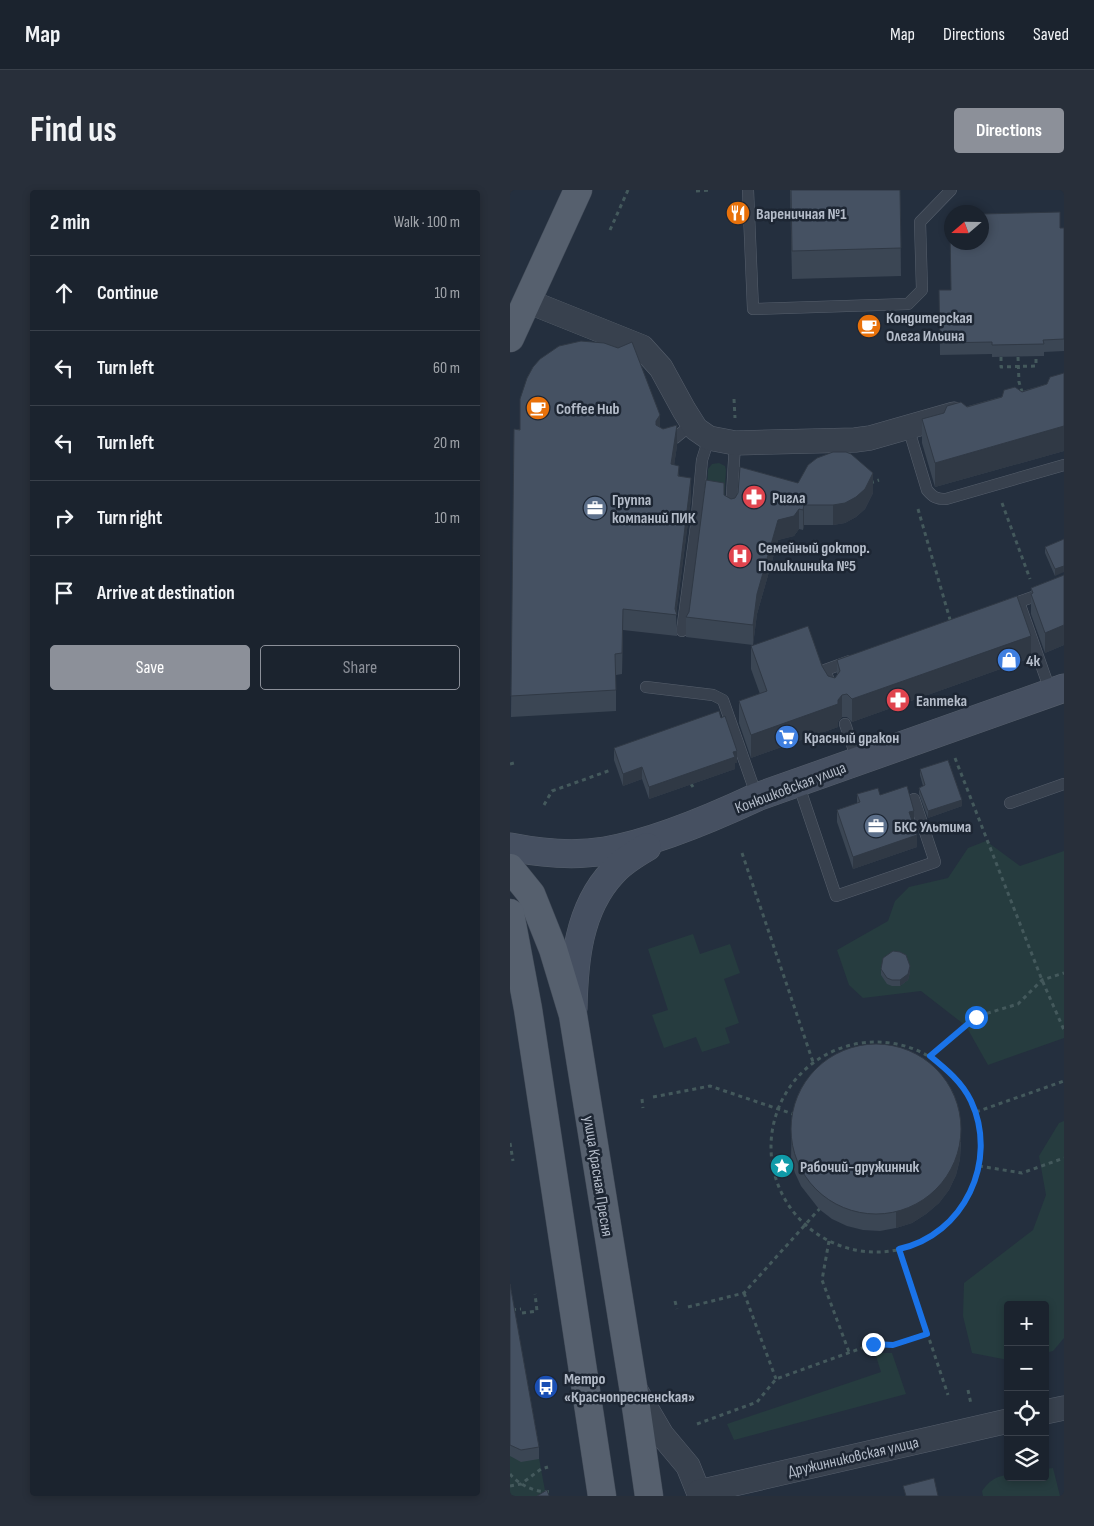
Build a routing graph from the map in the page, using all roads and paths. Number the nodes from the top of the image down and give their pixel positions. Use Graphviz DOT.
graph roads {
  1 [pos="578,190"];
  2 [pos="628,190"];
  3 [pos="710,190"];
  4 [pos="748,190"];
  5 [pos="951,190"];
  6 [pos="696,191"];
  7 [pos="610,230"];
  8 [pos="527,301"];
  9 [pos="510,338"];
  10 [pos="1036,356"];
  11 [pos="1001,357"];
  12 [pos="1018,357"];
  13 [pos="1019,366"];
  14 [pos="734,399"];
  15 [pos="1024,399"];
  16 [pos="975,408"];
  17 [pos="735,419"];
  18 [pos="908,428"];
  19 [pos="701,431"];
  20 [pos="663,443"];
  21 [pos="735,443"];
  22 [pos="1064,465"];
  23 [pos="879,480"];
  24 [pos="864,484"];
  25 [pos="1002,502"];
  26 [pos="731,512"];
  27 [pos="924,532"];
  28 [pos="1022,556"];
  29 [pos="1064,586"];
  30 [pos="1019,602"];
  31 [pos="994,611"];
  32 [pos="951,626"];
  33 [pos="682,631"];
  34 [pos="861,657"];
  35 [pos="646,687"];
  36 [pos="1057,690"];
  37 [pos="833,693"];
  38 [pos="845,724"];
  39 [pos="954,758"];
  40 [pos="858,762"];
  41 [pos="611,770"];
  42 [pos="798,783"];
  43 [pos="1064,784"];
  44 [pos="756,797"];
  45 [pos="914,799"];
  46 [pos="1010,803"];
  47 [pos="544,805"];
  48 [pos="670,833"];
  49 [pos="510,847"];
  50 [pos="742,853"];
  51 [pos="510,868"];
  52 [pos="510,914"];
  53 [pos="1064,973"];
  54 [pos="1042,980"];
  55 [pos="573,1015"];
  56 [pos="1064,1030"];
  57 [pos="930,1056"];
  58 [pos="813,1062"];
  59 [pos="1064,1081"];
  60 [pos="653,1097"];
  61 [pos="642,1099"];
  62 [pos="643,1108"];
  63 [pos="778,1110"];
  64 [pos="976,1112"];
  65 [pos="804,1118"];
  66 [pos="510,1143"];
  67 [pos="1064,1158"];
  68 [pos="513,1160"];
  69 [pos="979,1166"];
  70 [pos="824,1204"];
  71 [pos="805,1224"];
  72 [pos="829,1240"];
  73 [pos="899,1249"];
  74 [pos="744,1293"];
  75 [pos="535,1294"];
  76 [pos="675,1301"];
  77 [pos="688,1307"];
  78 [pos="677,1309"];
  79 [pos="512,1310"];
  80 [pos="927,1334"];
  81 [pos="849,1352"];
  82 [pos="776,1379"];
  83 [pos="633,1386"];
  84 [pos="968,1390"];
  85 [pos="948,1395"];
  86 [pos="972,1407"];
  87 [pos="1064,1408"];
  88 [pos="1049,1411"];
  89 [pos="1004,1422"];
  90 [pos="697,1424"];
  91 [pos="548,1467"];
  92 [pos="510,1474"];
  93 [pos="521,1484"];
  94 [pos="510,1486"];
  95 [pos="552,1491"];
  96 [pos="700,1494"];
  97 [pos="602,1496"];
  98 [pos="649,1496"];
  1 -- 8 [label="main road"];
  2 -- 7 [label="path"];
  3 -- 6 [label="path"];
  4 -- 5 [label="lane"];
  8 -- 9 [label="main road"];
  8 -- 19 [label="street"];
  10 -- 13 [label="path"];
  11 -- 13 [label="path"];
  12 -- 13 [label="path"];
  13 -- 15 [label="path"];
  14 -- 17 [label="path"];
  16 -- 18 [label="street"];
  18 -- 21 [label="street"];
  18 -- 22 [label="lane"];
  19 -- 20 [label="lane"];
  19 -- 21 [label="street"];
  19 -- 33 [label="lane"];
  21 -- 26 [label="lane"];
  23 -- 24 [label="path"];
  25 -- 28 [label="path"];
  27 -- 32 [label="path"];
  29 -- 30 [label="lane"];
  30 -- 31 [label="lane"];
  30 -- 36 [label="lane"];
  34 -- 37 [label="lane"];
  35 -- 44 [label="lane"];
  36 -- 40 [label="main road, Конюшковская улица"];
  38 -- 40 [label="lane"];
  39 -- 54 [label="path"];
  40 -- 42 [label="main road, Конюшковская улица"];
  41 -- 47 [label="path"];
  42 -- 44 [label="main road, Конюшковская улица"];
  42 -- 45 [label="lane"];
  43 -- 46 [label="lane"];
  44 -- 48 [label="main road, Конюшковская улица"];
  48 -- 49 [label="main road, Конюшковская улица"];
  48 -- 55 [label="main road"];
  50 -- 58 [label="path"];
  51 -- 55 [label="main road, улица Красная Пресня"];
  52 -- 97 [label="main road"];
  53 -- 54 [label="path"];
  54 -- 56 [label="path"];
  54 -- 57 [label="path"];
  55 -- 83 [label="main road, улица Красная Пресня"];
  57 -- 58 [label="path"];
  57 -- 64 [label="path"];
  58 -- 63 [label="path"];
  59 -- 64 [label="path"];
  60 -- 63 [label="path"];
  61 -- 62 [label="path"];
  63 -- 65 [label="path"];
  63 -- 71 [label="path"];
  64 -- 69 [label="path"];
  66 -- 68 [label="path"];
  67 -- 69 [label="path"];
  69 -- 73 [label="path"];
  70 -- 71 [label="path"];
  71 -- 72 [label="path"];
  71 -- 74 [label="path"];
  72 -- 73 [label="path"];
  72 -- 81 [label="path"];
  73 -- 80 [label="path"];
  74 -- 77 [label="path"];
  74 -- 82 [label="path"];
  75 -- 79 [label="path"];
  76 -- 78 [label="path"];
  80 -- 81 [label="path"];
  80 -- 85 [label="path"];
  81 -- 82 [label="path"];
  82 -- 90 [label="path"];
  83 -- 96 [label="street"];
  83 -- 98 [label="main road, улица Красная Пресня"];
  84 -- 86 [label="path"];
  87 -- 88 [label="street"];
  89 -- 96 [label="street, Дружинниковская улица"];
  91 -- 93 [label="path"];
  92 -- 93 [label="path"];
  93 -- 94 [label="path"];
  93 -- 95 [label="path"];
}
